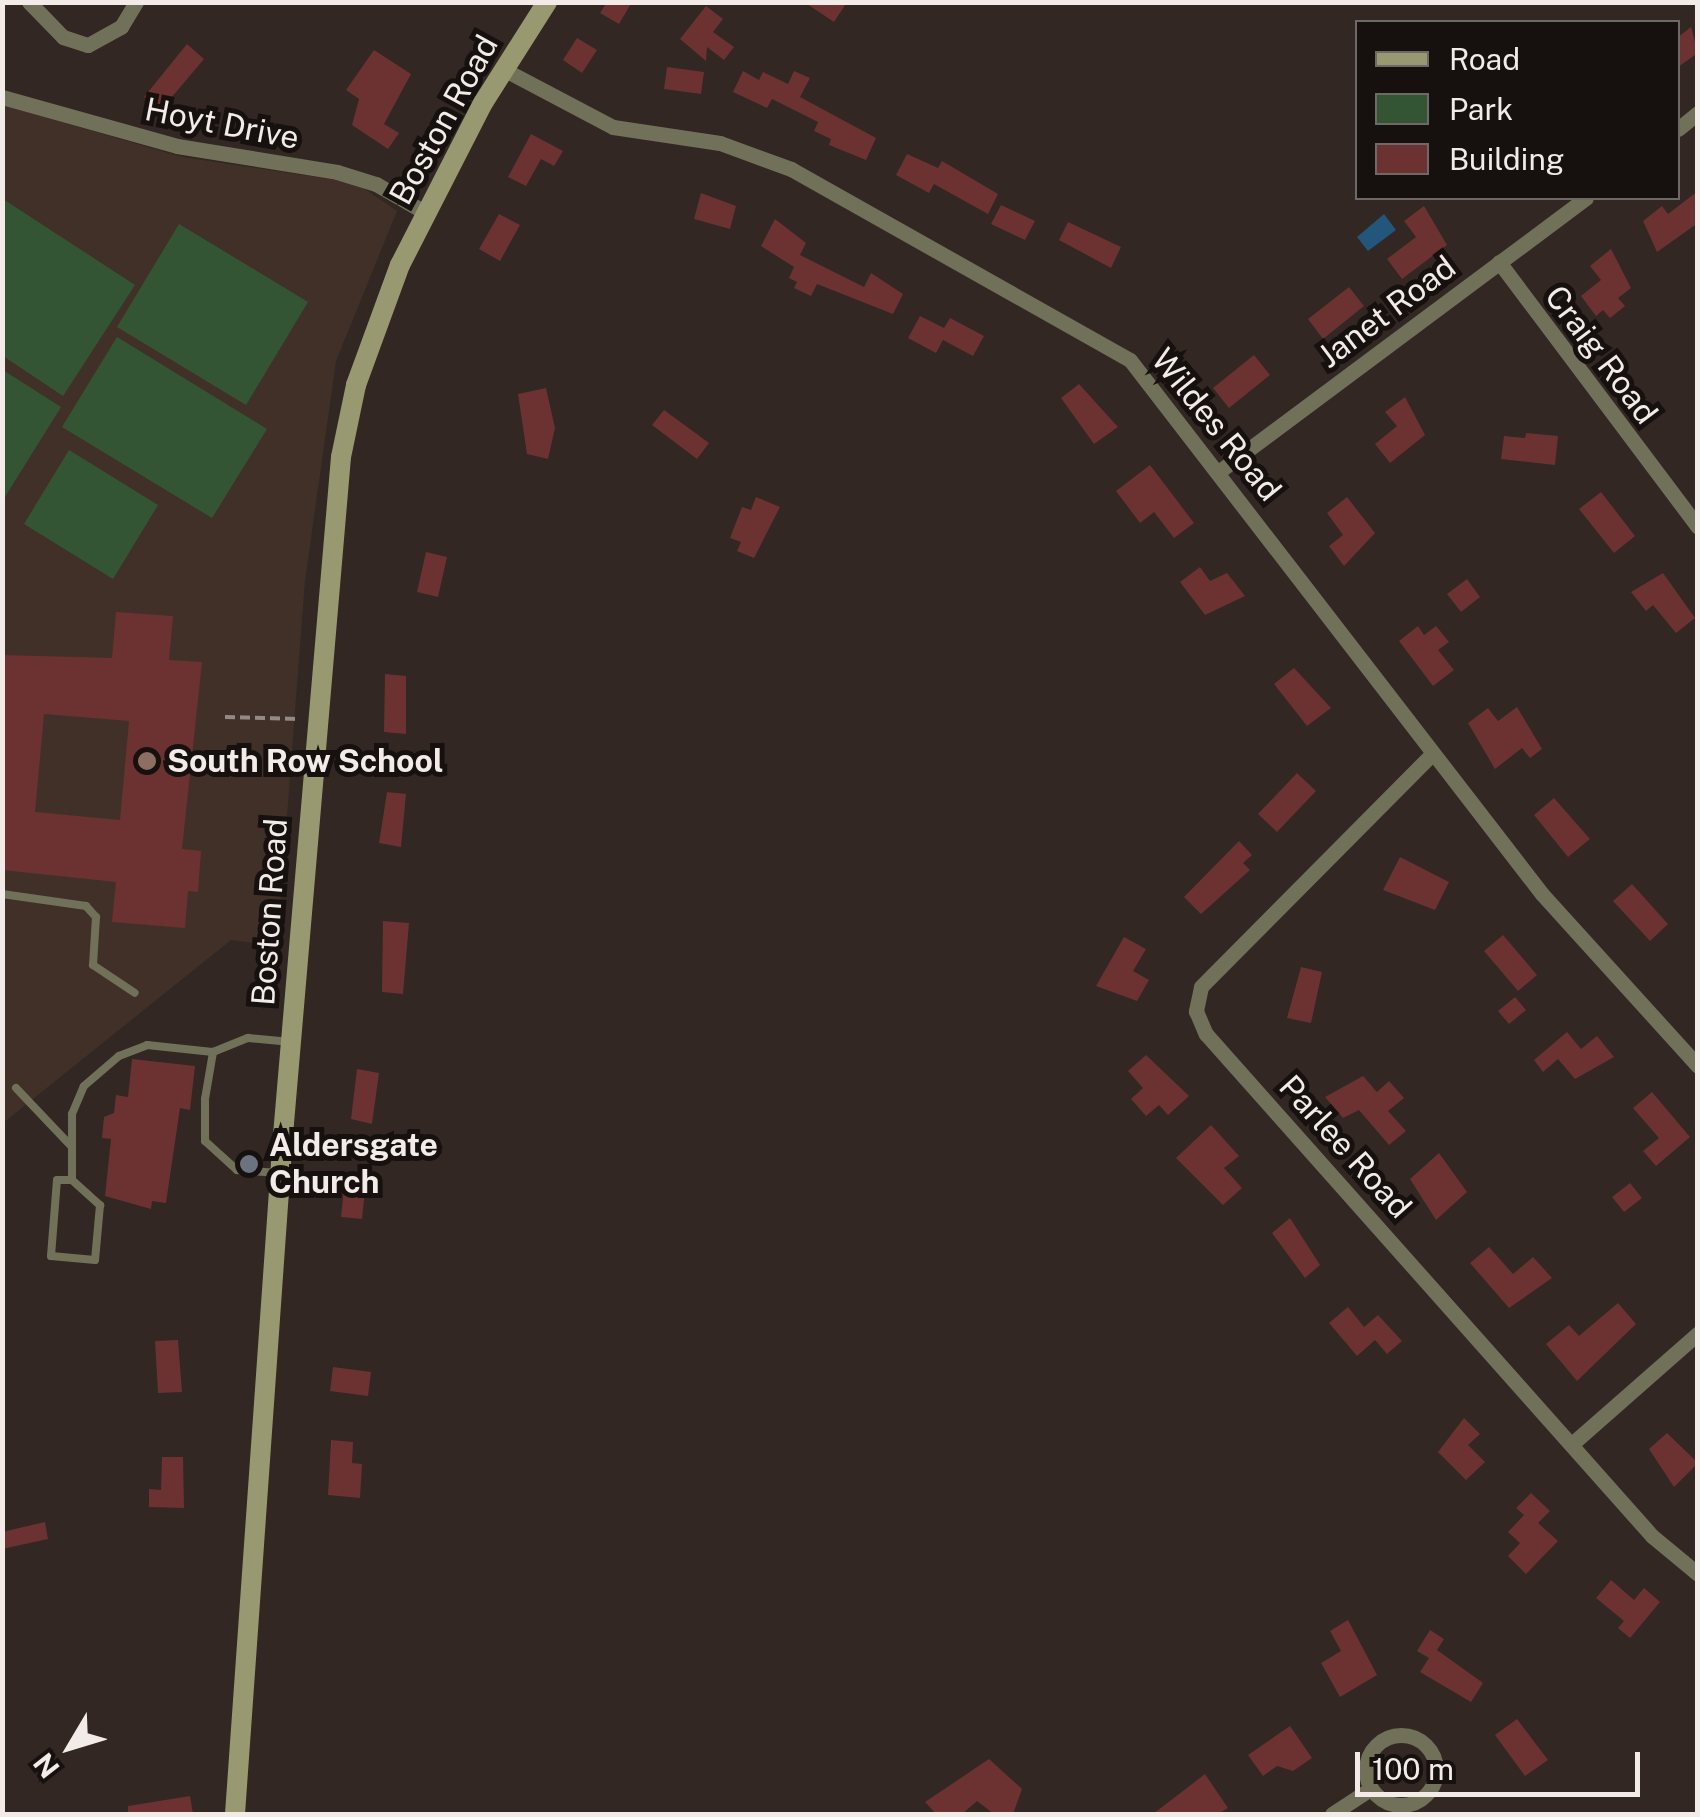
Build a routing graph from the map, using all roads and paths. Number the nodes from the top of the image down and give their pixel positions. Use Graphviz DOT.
graph roads {
  1 [pos="28,2"];
  2 [pos="136,2"];
  3 [pos="547,2"];
  4 [pos="503,70"];
  5 [pos="2,97"];
  6 [pos="1583,200"];
  7 [pos="426,212"];
  8 [pos="1499,262"];
  9 [pos="1222,470"];
  10 [pos="1698,527"];
  11 [pos="225,717"];
  12 [pos="315,719"];
  13 [pos="1432,754"];
  14 [pos="2,894"];
  15 [pos="134,992"];
  16 [pos="290,1042"];
  17 [pos="214,1052"];
  18 [pos="1698,1066"];
  19 [pos="16,1088"];
  20 [pos="71,1146"];
  21 [pos="280,1173"];
  22 [pos="72,1180"];
  23 [pos="1698,1332"];
  24 [pos="1573,1443"];
  25 [pos="1698,1574"];
  26 [pos="1367,1791"];
  27 [pos="235,1814"];
  28 [pos="1332,1814"];
  1 -- 2 [label="street"];
  3 -- 4 [label="main road, Boston Road"];
  4 -- 7 [label="main road, Boston Road"];
  4 -- 9 [label="street, Wildes Road"];
  5 -- 7 [label="street, Hoyt Drive"];
  6 -- 8 [label="street, Janet Road"];
  7 -- 12 [label="main road, Boston Road"];
  8 -- 9 [label="street, Janet Road"];
  8 -- 10 [label="street, Craig Road"];
  9 -- 13 [label="street, Wildes Road"];
  11 -- 12 [label="path"];
  12 -- 16 [label="main road, Boston Road"];
  13 -- 18 [label="street, Wildes Road"];
  13 -- 24 [label="street, Parlee Road"];
  14 -- 15 [label="lane"];
  16 -- 17 [label="lane"];
  16 -- 21 [label="main road, Boston Road"];
  17 -- 20 [label="lane"];
  17 -- 21 [label="lane"];
  19 -- 20 [label="lane"];
  20 -- 22 [label="lane"];
  21 -- 27 [label="main road, Boston Road"];
  22 -- 22 [label="lane"];
  23 -- 24 [label="street"];
  24 -- 25 [label="street, Parlee Road"];
  26 -- 26 [label="street"];
  26 -- 28 [label="street"];
}
